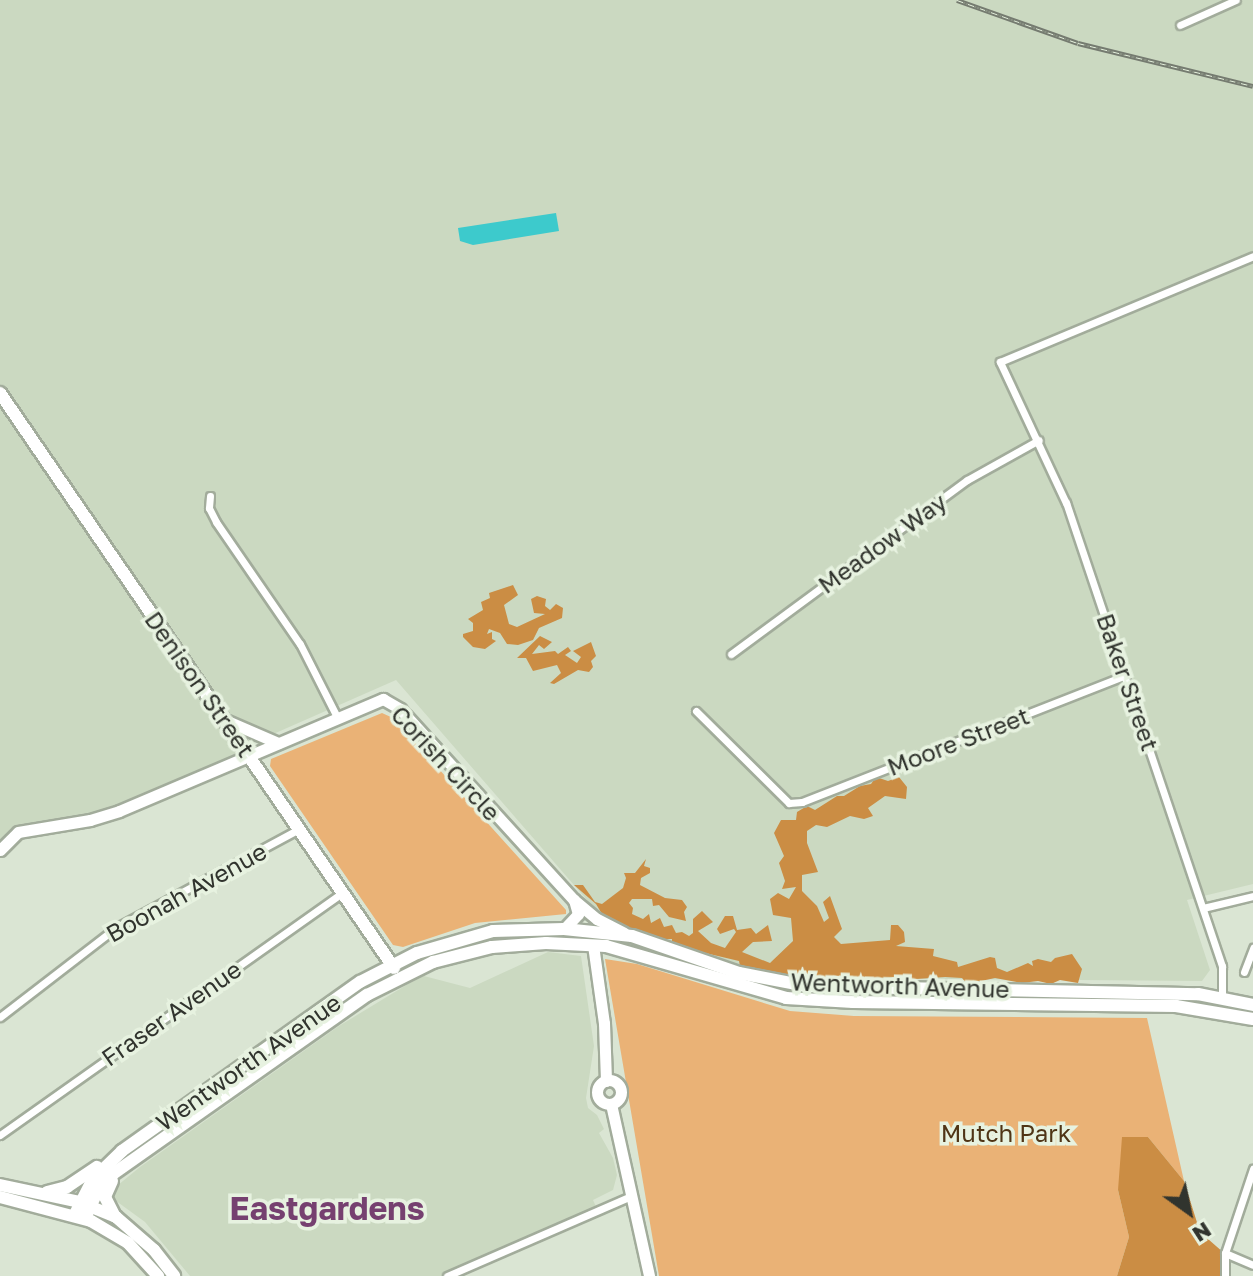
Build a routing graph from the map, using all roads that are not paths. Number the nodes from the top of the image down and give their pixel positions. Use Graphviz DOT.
graph roads {
  1 [pos="1236,0"];
  2 [pos="1180,25"];
  3 [pos="1253,256"];
  4 [pos="0,393"];
  5 [pos="1039,440"];
  6 [pos="210,496"];
  7 [pos="731,654"];
  8 [pos="1126,675"];
  9 [pos="696,711"];
  10 [pos="337,717"];
  11 [pos="225,720"];
  12 [pos="278,743"];
  13 [pos="249,755"];
  14 [pos="299,829"];
  15 [pos="0,850"];
  16 [pos="343,892"];
  17 [pos="1253,896"];
  18 [pos="574,900"];
  19 [pos="1203,908"];
  20 [pos="564,929"];
  21 [pos="595,931"];
  22 [pos="632,936"];
  23 [pos="593,945"];
  24 [pos="1253,948"];
  25 [pos="391,964"];
  26 [pos="1244,972"];
  27 [pos="398,977"];
  28 [pos="1222,996"];
  29 [pos="1253,1005"];
  30 [pos="1218,1012"];
  31 [pos="0,1017"];
  32 [pos="1253,1019"];
  33 [pos="0,1135"];
  34 [pos="127,1156"];
  35 [pos="1253,1169"];
  36 [pos="0,1185"];
  37 [pos="40,1192"];
  38 [pos="631,1196"];
  39 [pos="0,1197"];
  40 [pos="82,1210"];
  41 [pos="116,1217"];
  42 [pos="1225,1253"];
  43 [pos="475,1265"];
  44 [pos="1253,1265"];
  45 [pos="158,1276"];
  46 [pos="174,1276"];
  47 [pos="447,1276"];
  48 [pos="480,1276"];
  49 [pos="649,1276"];
  50 [pos="1225,1276"];
  1 -- 2 [label="street"];
  3 -- 5 [label="street, Baker Street"];
  4 -- 11 [label="main road, Denison Street"];
  5 -- 7 [label="street, Meadow Way"];
  5 -- 8 [label="street, Baker Street"];
  6 -- 10 [label="street"];
  8 -- 9 [label="street, Moore Street"];
  8 -- 19 [label="street, Baker Street"];
  10 -- 12 [label="street, Corish Circle"];
  10 -- 18 [label="street, Corish Circle"];
  11 -- 12 [label="street"];
  11 -- 13 [label="main road, Denison Street"];
  12 -- 13 [label="street, Corish Circle"];
  13 -- 14 [label="main road, Denison Street"];
  13 -- 15 [label="street, Corish Circle"];
  14 -- 16 [label="main road, Denison Street"];
  14 -- 31 [label="street, Boonah Avenue"];
  16 -- 25 [label="main road, Denison Street"];
  16 -- 33 [label="street, Fraser Avenue"];
  17 -- 19 [label="street"];
  18 -- 20 [label="street"];
  18 -- 22 [label="street, Corish Circle"];
  19 -- 28 [label="street, Baker Street"];
  20 -- 21 [label="main road, Wentworth Avenue"];
  20 -- 25 [label="main road, Wentworth Avenue"];
  21 -- 22 [label="main road, Wentworth Avenue"];
  21 -- 23 [label="main road"];
  22 -- 28 [label="main road, Wentworth Avenue"];
  23 -- 27 [label="main road, Wentworth Avenue"];
  23 -- 30 [label="main road, Wentworth Avenue"];
  23 -- 38 [label="street"];
  24 -- 26 [label="street"];
  25 -- 27 [label="main road, Denison Street"];
  25 -- 34 [label="main road, Wentworth Avenue"];
  27 -- 34 [label="main road, Wentworth Avenue"];
  28 -- 29 [label="main road, Wentworth Avenue"];
  28 -- 30 [label="main road, Baker Street"];
  30 -- 32 [label="main road, Wentworth Avenue"];
  34 -- 37 [label="main road"];
  34 -- 40 [label="main road, Wentworth Avenue"];
  34 -- 41 [label="main road"];
  35 -- 42 [label="street"];
  36 -- 37 [label="main road"];
  37 -- 40 [label="main road"];
  38 -- 43 [label="street"];
  38 -- 49 [label="street"];
  39 -- 40 [label="main road"];
  40 -- 41 [label="main road"];
  40 -- 45 [label="main road"];
  41 -- 46 [label="main road"];
  42 -- 44 [label="street"];
  42 -- 50 [label="street"];
  43 -- 47 [label="street"];
  43 -- 48 [label="street"];
}
